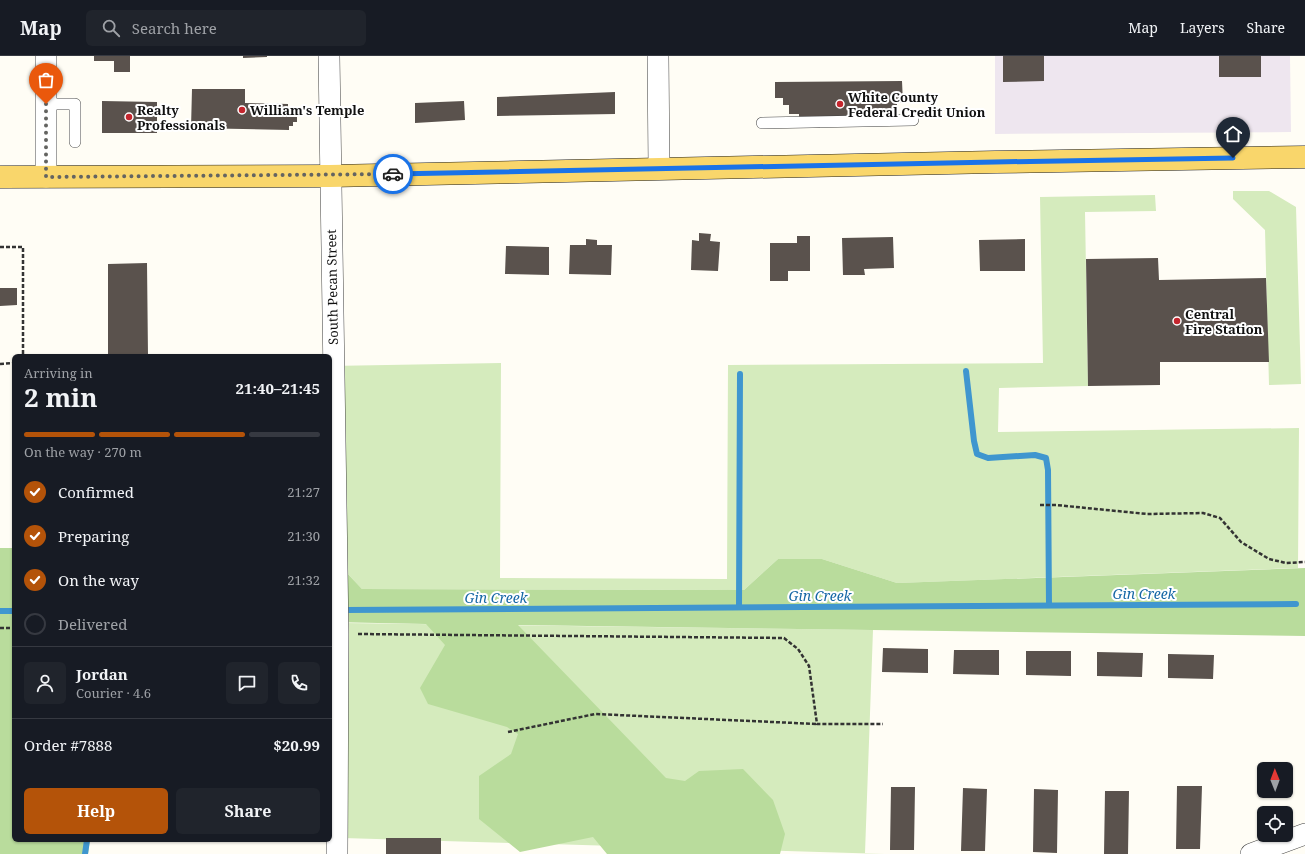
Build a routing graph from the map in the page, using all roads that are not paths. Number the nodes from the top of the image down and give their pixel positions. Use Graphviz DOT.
graph roads {
  1 [pos="46,56"];
  2 [pos="329,56"];
  3 [pos="658,56"];
  4 [pos="46,104"];
  5 [pos="913,120"];
  6 [pos="762,123"];
  7 [pos="75,142"];
  8 [pos="1305,157"];
  9 [pos="660,168"];
  10 [pos="330,176"];
  11 [pos="0,177"];
  12 [pos="46,177"];
  13 [pos="1305,834"];
  14 [pos="337,854"];
  15 [pos="1251,854"];
  1 -- 4 [label="street"];
  2 -- 10 [label="street, South Pecan Street"];
  3 -- 9 [label="street"];
  4 -- 7 [label="lane"];
  4 -- 12 [label="street"];
  5 -- 6 [label="lane"];
  8 -- 9 [label="main road"];
  9 -- 10 [label="main road"];
  10 -- 12 [label="main road"];
  10 -- 14 [label="street, South Pecan Street"];
  11 -- 12 [label="main road"];
  13 -- 15 [label="street"];
}
